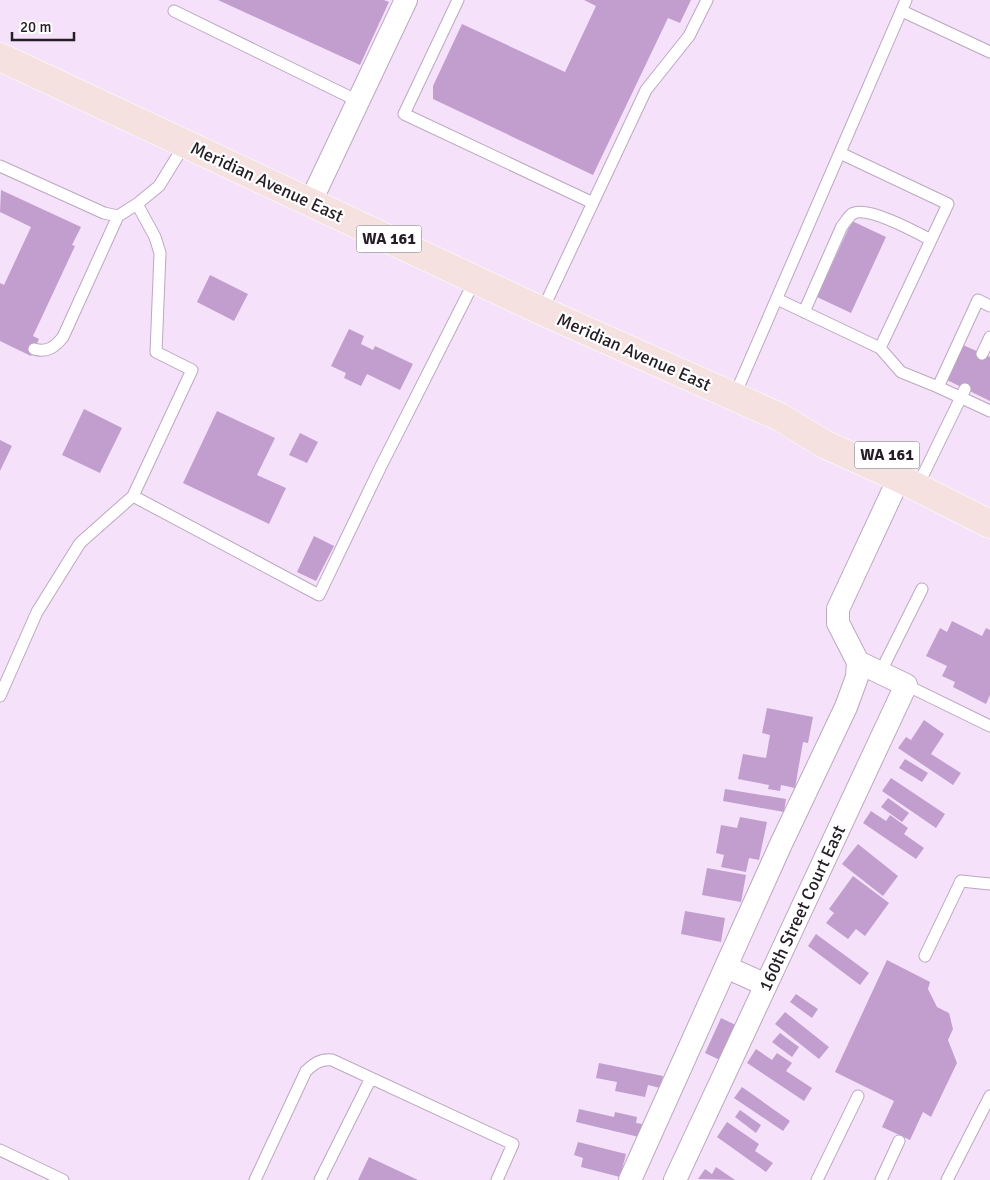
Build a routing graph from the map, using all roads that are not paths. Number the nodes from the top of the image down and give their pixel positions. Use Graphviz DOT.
graph roads {
  1 [pos="406,0"];
  2 [pos="458,0"];
  3 [pos="707,0"];
  4 [pos="904,5"];
  5 [pos="174,11"];
  6 [pos="990,52"];
  7 [pos="0,57"];
  8 [pos="358,101"];
  9 [pos="185,144"];
  10 [pos="840,153"];
  11 [pos="0,166"];
  12 [pos="310,203"];
  13 [pos="593,203"];
  14 [pos="137,204"];
  15 [pos="118,216"];
  16 [pos="931,240"];
  17 [pos="475,280"];
  18 [pos="777,299"];
  19 [pos="990,306"];
  20 [pos="542,311"];
  21 [pos="804,312"];
  22 [pos="990,337"];
  23 [pos="880,348"];
  24 [pos="34,349"];
  25 [pos="982,354"];
  26 [pos="938,387"];
  27 [pos="963,394"];
  28 [pos="734,397"];
  29 [pos="990,411"];
  30 [pos="780,417"];
  31 [pos="924,472"];
  32 [pos="898,478"];
  33 [pos="133,496"];
  34 [pos="990,504"];
  35 [pos="990,524"];
  36 [pos="922,589"];
  37 [pos="858,662"];
  38 [pos="880,673"];
  39 [pos="906,685"];
  40 [pos="0,696"];
  41 [pos="990,726"];
  42 [pos="990,884"];
  43 [pos="926,956"];
  44 [pos="726,967"];
  45 [pos="766,985"];
  46 [pos="371,1078"];
  47 [pos="858,1096"];
  48 [pos="990,1096"];
  49 [pos="899,1141"];
  50 [pos="0,1150"];
  51 [pos="63,1180"];
  52 [pos="255,1180"];
  53 [pos="320,1180"];
  54 [pos="497,1180"];
  55 [pos="630,1180"];
  56 [pos="675,1180"];
  57 [pos="816,1180"];
  58 [pos="881,1180"];
  59 [pos="947,1180"];
  1 -- 8 [label="street"];
  2 -- 13 [label="lane"];
  3 -- 13 [label="lane"];
  4 -- 6 [label="lane"];
  4 -- 10 [label="lane"];
  5 -- 8 [label="lane"];
  7 -- 9 [label="main road, Meridian Avenue East / WA 161"];
  8 -- 12 [label="street"];
  9 -- 12 [label="main road, Meridian Avenue East / WA 161"];
  9 -- 14 [label="lane"];
  10 -- 16 [label="lane"];
  10 -- 18 [label="lane"];
  11 -- 15 [label="lane"];
  12 -- 17 [label="main road, Meridian Avenue East / WA 161"];
  13 -- 20 [label="lane"];
  14 -- 15 [label="lane"];
  14 -- 33 [label="lane"];
  15 -- 24 [label="lane"];
  16 -- 21 [label="lane"];
  16 -- 23 [label="lane"];
  17 -- 20 [label="main road, Meridian Avenue East / WA 161"];
  17 -- 33 [label="lane"];
  18 -- 21 [label="lane"];
  18 -- 28 [label="lane"];
  19 -- 26 [label="lane"];
  20 -- 28 [label="main road, Meridian Avenue East / WA 161"];
  21 -- 23 [label="lane"];
  22 -- 25 [label="lane"];
  23 -- 26 [label="lane"];
  26 -- 27 [label="lane"];
  27 -- 29 [label="lane"];
  27 -- 31 [label="lane"];
  28 -- 30 [label="main road, Meridian Avenue East / WA 161"];
  30 -- 31 [label="main road, Meridian Avenue East / WA 161"];
  30 -- 32 [label="main road, Meridian Avenue East / WA 161"];
  31 -- 34 [label="main road, Meridian Avenue East / WA 161"];
  32 -- 35 [label="main road, Meridian Avenue East / WA 161"];
  32 -- 37 [label="street"];
  33 -- 40 [label="lane"];
  36 -- 38 [label="lane"];
  37 -- 38 [label="street"];
  37 -- 44 [label="street"];
  38 -- 39 [label="street"];
  39 -- 41 [label="lane"];
  39 -- 45 [label="street, 160th Street Court East"];
  42 -- 43 [label="lane"];
  44 -- 45 [label="street"];
  44 -- 55 [label="street"];
  45 -- 56 [label="street, 160th Street Court East"];
  46 -- 52 [label="lane"];
  46 -- 53 [label="lane"];
  46 -- 54 [label="lane"];
  47 -- 57 [label="lane"];
  48 -- 59 [label="lane"];
  49 -- 58 [label="lane"];
  50 -- 51 [label="lane"];
}
